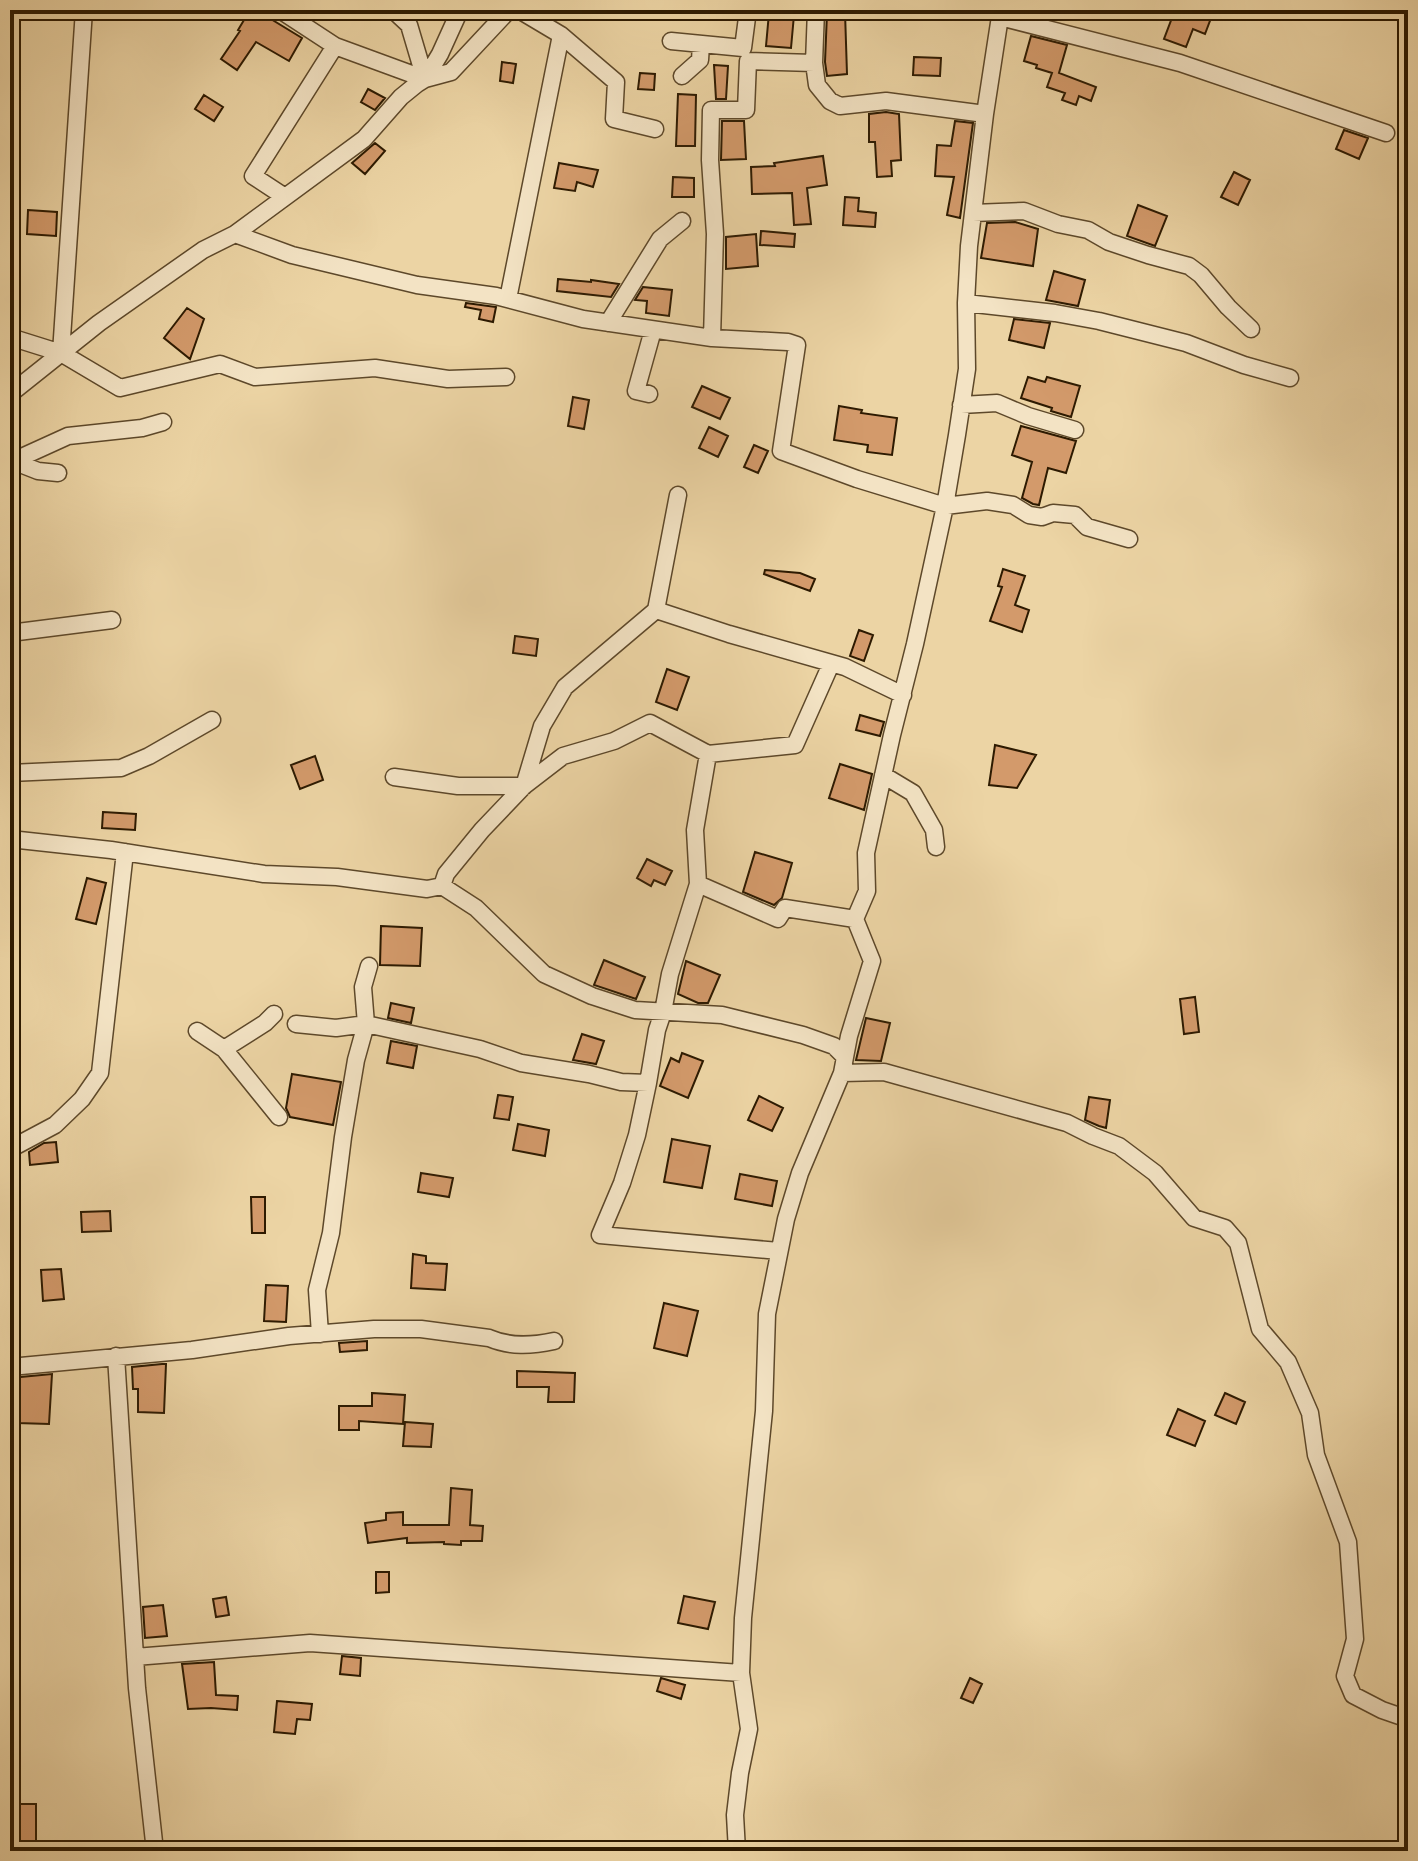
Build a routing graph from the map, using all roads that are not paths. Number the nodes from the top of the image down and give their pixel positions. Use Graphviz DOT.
graph roads {
  1 [pos="84,10"];
  2 [pos="280,10"];
  3 [pos="393,10"];
  4 [pos="460,10"];
  5 [pos="509,10"];
  6 [pos="519,10"];
  7 [pos="748,10"];
  8 [pos="816,10"];
  9 [pos="1000,13"];
  10 [pos="561,35"];
  11 [pos="671,41"];
  12 [pos="701,44"];
  13 [pos="335,46"];
  14 [pos="746,55"];
  15 [pos="814,63"];
  16 [pos="682,76"];
  17 [pos="425,79"];
  18 [pos="985,114"];
  19 [pos="655,129"];
  20 [pos="1386,133"];
  21 [pos="285,197"];
  22 [pos="973,213"];
  23 [pos="682,221"];
  24 [pos="235,234"];
  25 [pos="508,299"];
  26 [pos="966,303"];
  27 [pos="608,323"];
  28 [pos="1251,329"];
  29 [pos="653,330"];
  30 [pos="10,337"];
  31 [pos="712,338"];
  32 [pos="61,353"];
  33 [pos="506,377"];
  34 [pos="1290,378"];
  35 [pos="10,394"];
  36 [pos="649,394"];
  37 [pos="961,405"];
  38 [pos="163,422"];
  39 [pos="1075,430"];
  40 [pos="12,460"];
  41 [pos="58,473"];
  42 [pos="678,495"];
  43 [pos="945,506"];
  44 [pos="1129,539"];
  45 [pos="656,610"];
  46 [pos="112,620"];
  47 [pos="10,633"];
  48 [pos="831,664"];
  49 [pos="903,695"];
  50 [pos="212,720"];
  51 [pos="708,754"];
  52 [pos="10,773"];
  53 [pos="883,775"];
  54 [pos="394,777"];
  55 [pos="524,786"];
  56 [pos="10,839"];
  57 [pos="936,847"];
  58 [pos="125,852"];
  59 [pos="698,884"];
  60 [pos="442,886"];
  61 [pos="855,919"];
  62 [pos="369,966"];
  63 [pos="663,1012"];
  64 [pos="274,1014"];
  65 [pos="296,1024"];
  66 [pos="366,1024"];
  67 [pos="197,1031"];
  68 [pos="224,1049"];
  69 [pos="844,1065"];
  70 [pos="648,1083"];
  71 [pos="279,1117"];
  72 [pos="10,1149"];
  73 [pos="779,1251"];
  74 [pos="320,1334"];
  75 [pos="554,1341"];
  76 [pos="116,1356"];
  77 [pos="10,1367"];
  78 [pos="135,1657"];
  79 [pos="741,1673"];
  80 [pos="1408,1719"];
  81 [pos="155,1851"];
  82 [pos="737,1851"];
  1 -- 32 [label="street"];
  2 -- 13 [label="street"];
  3 -- 17 [label="street"];
  4 -- 17 [label="street"];
  5 -- 17 [label="street"];
  6 -- 10 [label="street"];
  7 -- 14 [label="street"];
  8 -- 15 [label="street"];
  9 -- 18 [label="street"];
  9 -- 20 [label="street"];
  10 -- 19 [label="street"];
  10 -- 25 [label="street"];
  11 -- 12 [label="street"];
  12 -- 14 [label="street"];
  12 -- 16 [label="street"];
  13 -- 17 [label="street"];
  13 -- 21 [label="street"];
  14 -- 15 [label="street"];
  14 -- 31 [label="street"];
  15 -- 18 [label="street"];
  17 -- 21 [label="street"];
  18 -- 22 [label="street"];
  21 -- 24 [label="street"];
  22 -- 26 [label="street"];
  22 -- 28 [label="street"];
  23 -- 27 [label="street"];
  24 -- 25 [label="street"];
  24 -- 32 [label="street"];
  25 -- 27 [label="street"];
  26 -- 34 [label="street"];
  26 -- 37 [label="street"];
  27 -- 29 [label="street"];
  29 -- 31 [label="street"];
  29 -- 36 [label="street"];
  30 -- 32 [label="street"];
  31 -- 43 [label="street"];
  32 -- 33 [label="street"];
  32 -- 35 [label="street"];
  37 -- 39 [label="street"];
  37 -- 43 [label="street"];
  38 -- 40 [label="street"];
  40 -- 41 [label="street"];
  42 -- 45 [label="street"];
  43 -- 44 [label="street"];
  43 -- 49 [label="street"];
  45 -- 48 [label="street"];
  45 -- 55 [label="street"];
  46 -- 47 [label="street"];
  48 -- 49 [label="street"];
  48 -- 51 [label="street"];
  49 -- 53 [label="street"];
  50 -- 52 [label="street"];
  51 -- 55 [label="street"];
  51 -- 59 [label="street"];
  53 -- 57 [label="street"];
  53 -- 61 [label="street"];
  54 -- 55 [label="street"];
  55 -- 60 [label="street"];
  56 -- 58 [label="street"];
  58 -- 60 [label="street"];
  58 -- 72 [label="street"];
  59 -- 61 [label="street"];
  59 -- 63 [label="street"];
  60 -- 63 [label="street"];
  61 -- 69 [label="street"];
  62 -- 66 [label="street"];
  63 -- 69 [label="street"];
  63 -- 70 [label="street"];
  64 -- 68 [label="street"];
  65 -- 66 [label="street"];
  66 -- 70 [label="street"];
  66 -- 74 [label="street"];
  67 -- 68 [label="street"];
  68 -- 71 [label="street"];
  69 -- 73 [label="street"];
  69 -- 80 [label="street"];
  70 -- 73 [label="street"];
  73 -- 79 [label="street"];
  74 -- 75 [label="street"];
  74 -- 76 [label="street"];
  76 -- 77 [label="street"];
  76 -- 78 [label="street"];
  78 -- 79 [label="street"];
  78 -- 81 [label="street"];
  79 -- 82 [label="street"];
}
